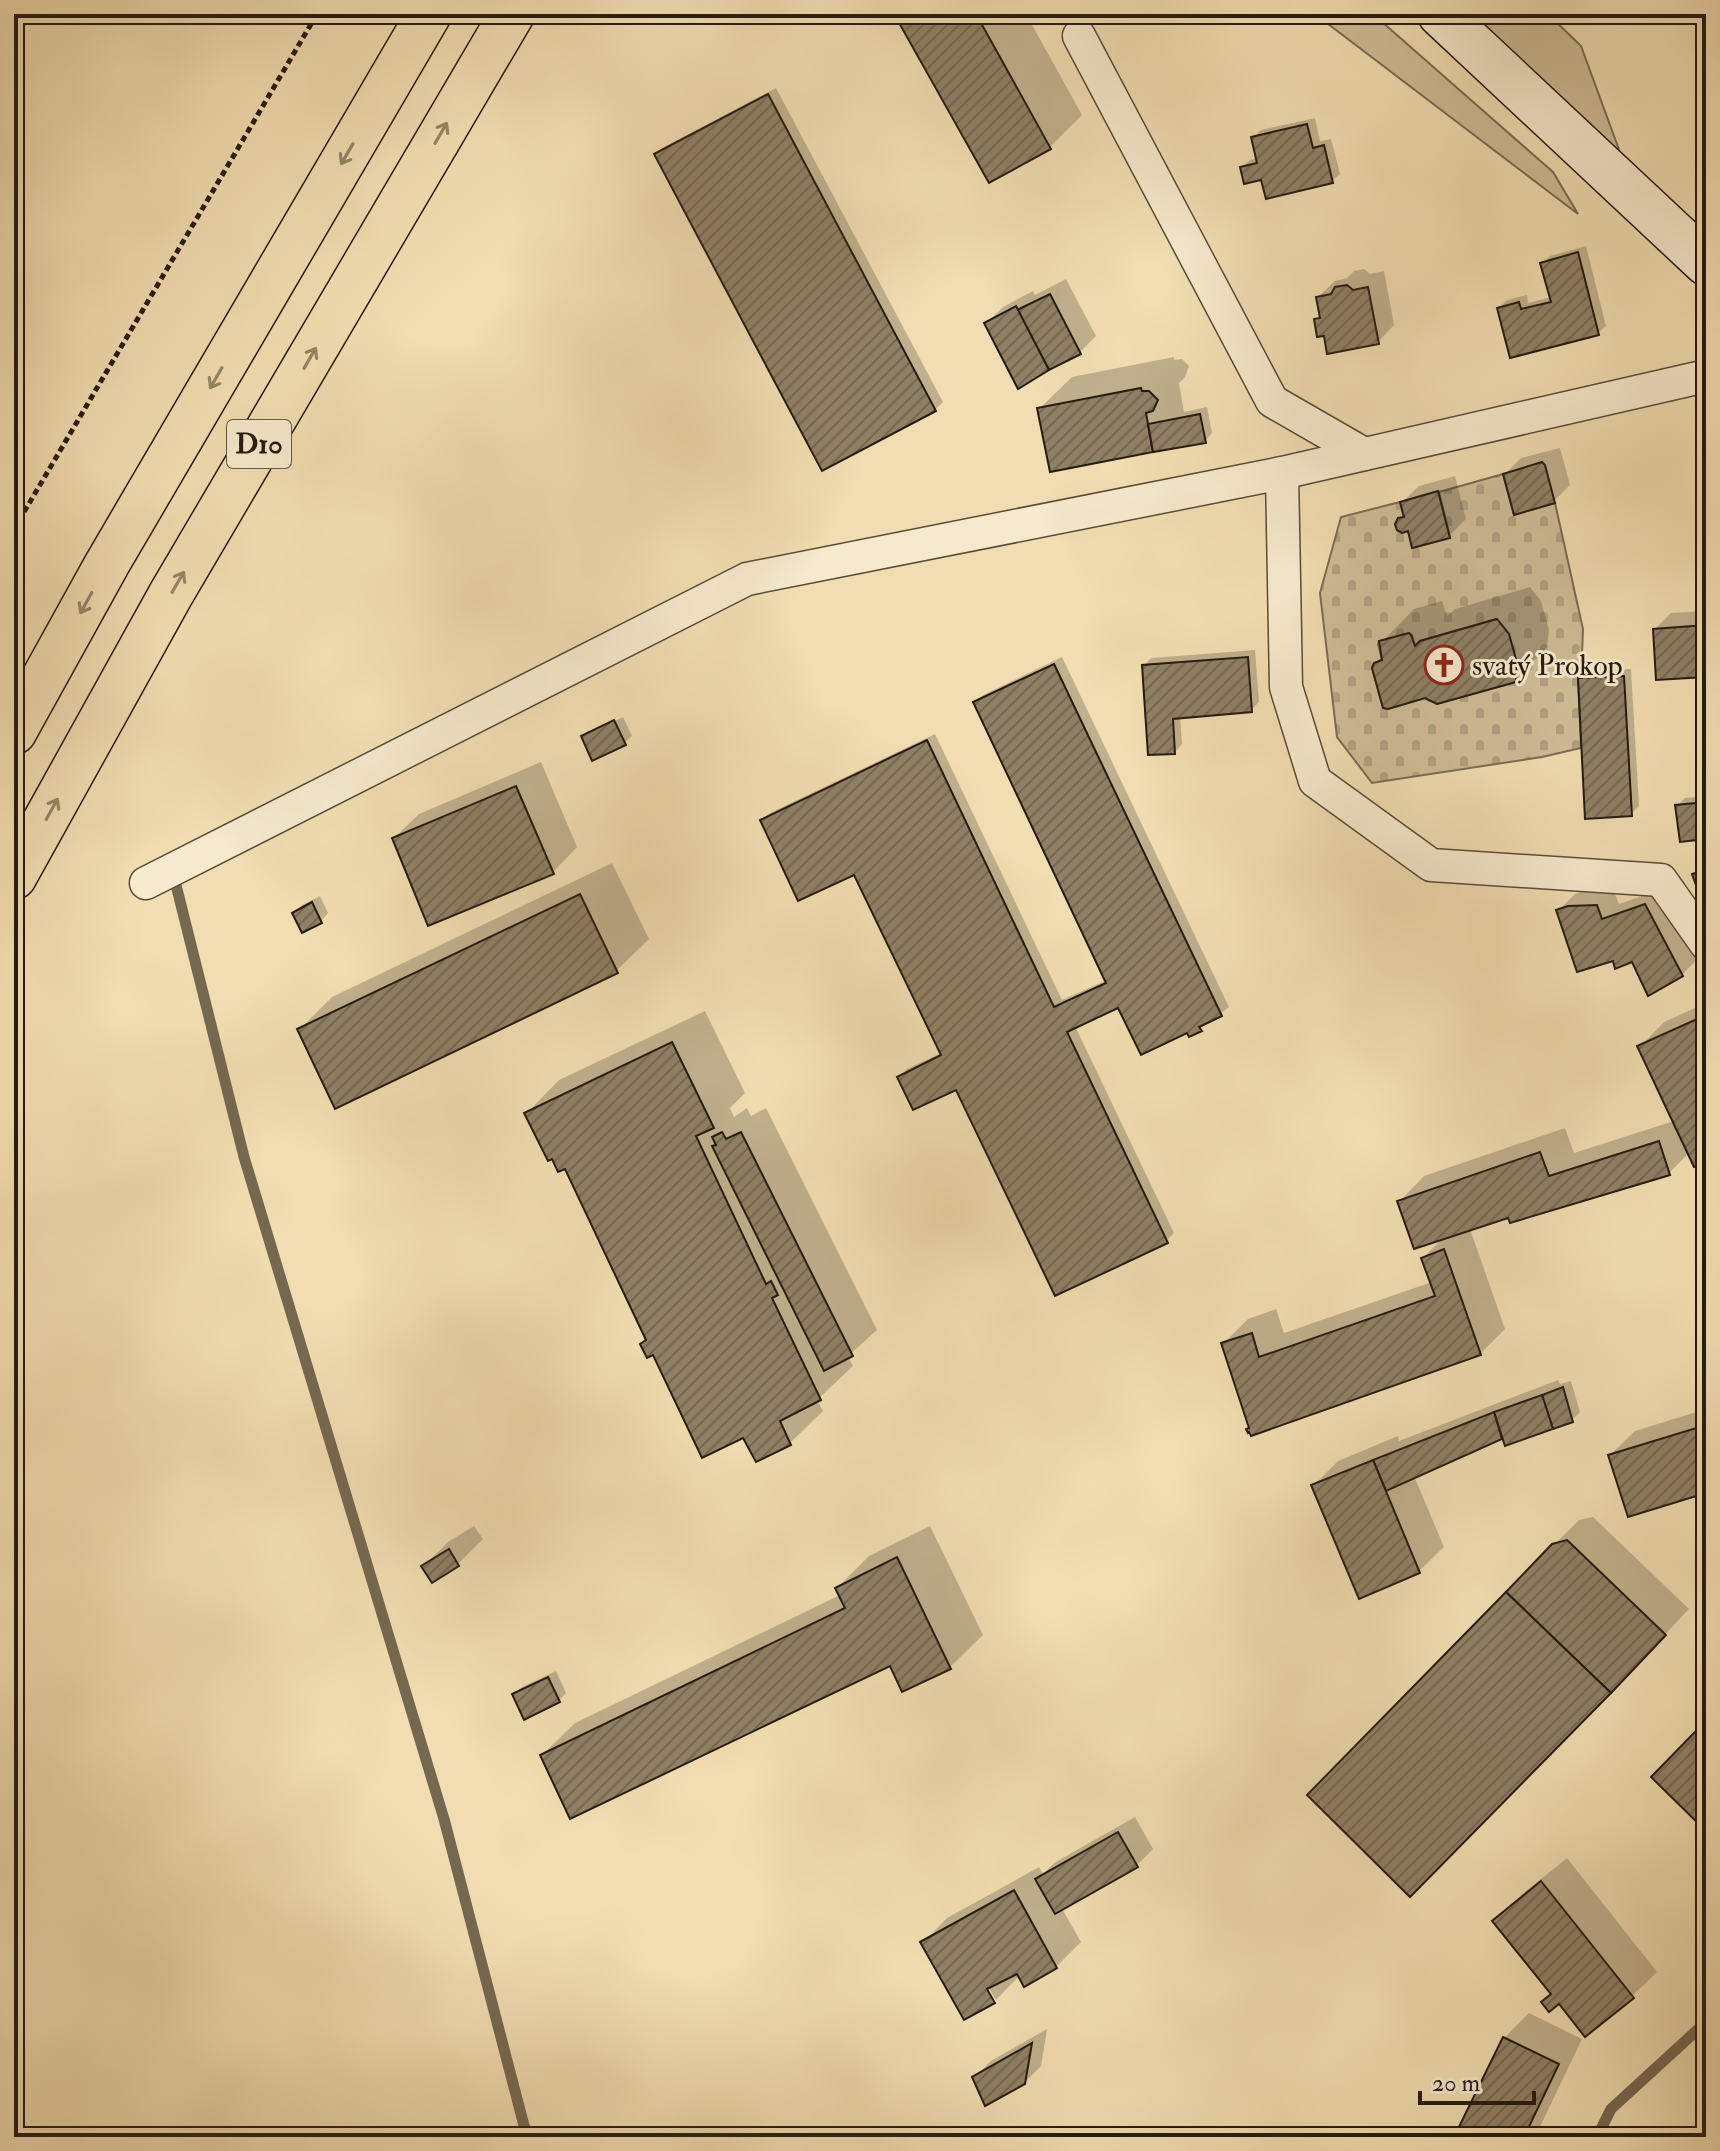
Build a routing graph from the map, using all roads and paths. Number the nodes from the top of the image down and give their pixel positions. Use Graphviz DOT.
graph roads {
  1 [pos="317,14"];
  2 [pos="429,14"];
  3 [pos="512,14"];
  4 [pos="1440,14"];
  5 [pos="1079,36"];
  6 [pos="1706,263"];
  7 [pos="1706,376"];
  8 [pos="1364,454"];
  9 [pos="1282,473"];
  10 [pos="14,529"];
  11 [pos="14,732"];
  12 [pos="14,877"];
  13 [pos="146,883"];
  14 [pos="1706,944"];
  1 -- 10 [label="path"];
  2 -- 11 [label="highway, D10, one-way"];
  12 -- 3 [label="highway, D10, one-way"];
  4 -- 6 [label="street"];
  5 -- 8 [label="street"];
  7 -- 8 [label="street"];
  8 -- 9 [label="street"];
  9 -- 13 [label="street"];
  9 -- 14 [label="street"];
}
